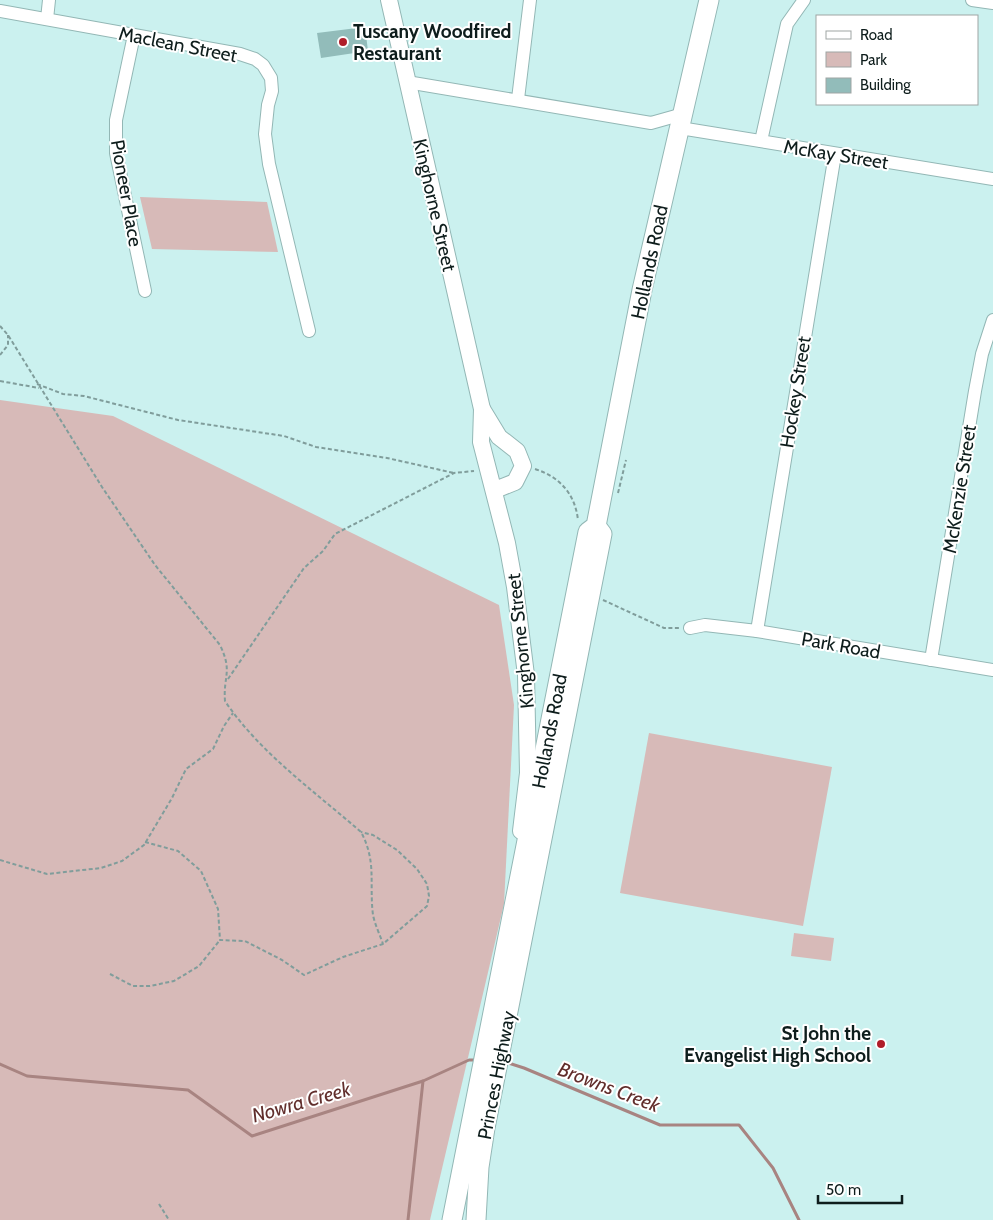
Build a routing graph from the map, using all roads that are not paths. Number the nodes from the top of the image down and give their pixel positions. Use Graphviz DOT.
graph roads {
  1 [pos="49,0"];
  2 [pos="389,0"];
  3 [pos="530,0"];
  4 [pos="709,0"];
  5 [pos="804,0"];
  6 [pos="972,0"];
  7 [pos="993,3"];
  8 [pos="0,11"];
  9 [pos="47,19"];
  10 [pos="134,35"];
  11 [pos="407,82"];
  12 [pos="518,99"];
  13 [pos="682,121"];
  14 [pos="761,141"];
  15 [pos="835,154"];
  16 [pos="993,179"];
  17 [pos="145,291"];
  18 [pos="993,320"];
  19 [pos="308,331"];
  20 [pos="482,409"];
  21 [pos="495,490"];
  22 [pos="690,628"];
  23 [pos="757,631"];
  24 [pos="931,660"];
  25 [pos="993,670"];
  26 [pos="516,936"];
  27 [pos="486,1086"];
  28 [pos="452,1220"];
  29 [pos="476,1220"];
  1 -- 9 [label="street"];
  2 -- 11 [label="main road, Kinghorne Street"];
  3 -- 12 [label="street"];
  4 -- 13 [label="highway, Hollands Road"];
  5 -- 14 [label="street"];
  6 -- 7 [label="street"];
  8 -- 9 [label="street, Maclean Street"];
  9 -- 10 [label="street, Maclean Street"];
  10 -- 17 [label="street, Pioneer Place"];
  10 -- 19 [label="street, Maclean Street"];
  11 -- 12 [label="street, McKay Street"];
  11 -- 20 [label="main road, Kinghorne Street"];
  12 -- 13 [label="street, McKay Street"];
  13 -- 14 [label="street, McKay Street"];
  13 -- 26 [label="highway, Hollands Road"];
  14 -- 15 [label="street, McKay Street"];
  15 -- 16 [label="street, McKay Street"];
  15 -- 23 [label="street, Hockey Street"];
  18 -- 24 [label="street, McKenzie Street"];
  20 -- 21 [label="main road, Kinghorne Street"];
  20 -- 21 [label="main road, Kinghorne Street"];
  21 -- 26 [label="main road, Kinghorne Street"];
  22 -- 23 [label="street, Park Road"];
  23 -- 24 [label="street, Park Road"];
  24 -- 25 [label="street, Park Road"];
  26 -- 27 [label="highway, Princes Highway"];
  27 -- 28 [label="highway, Princes Highway"];
  27 -- 29 [label="highway, Princes Highway"];
}
